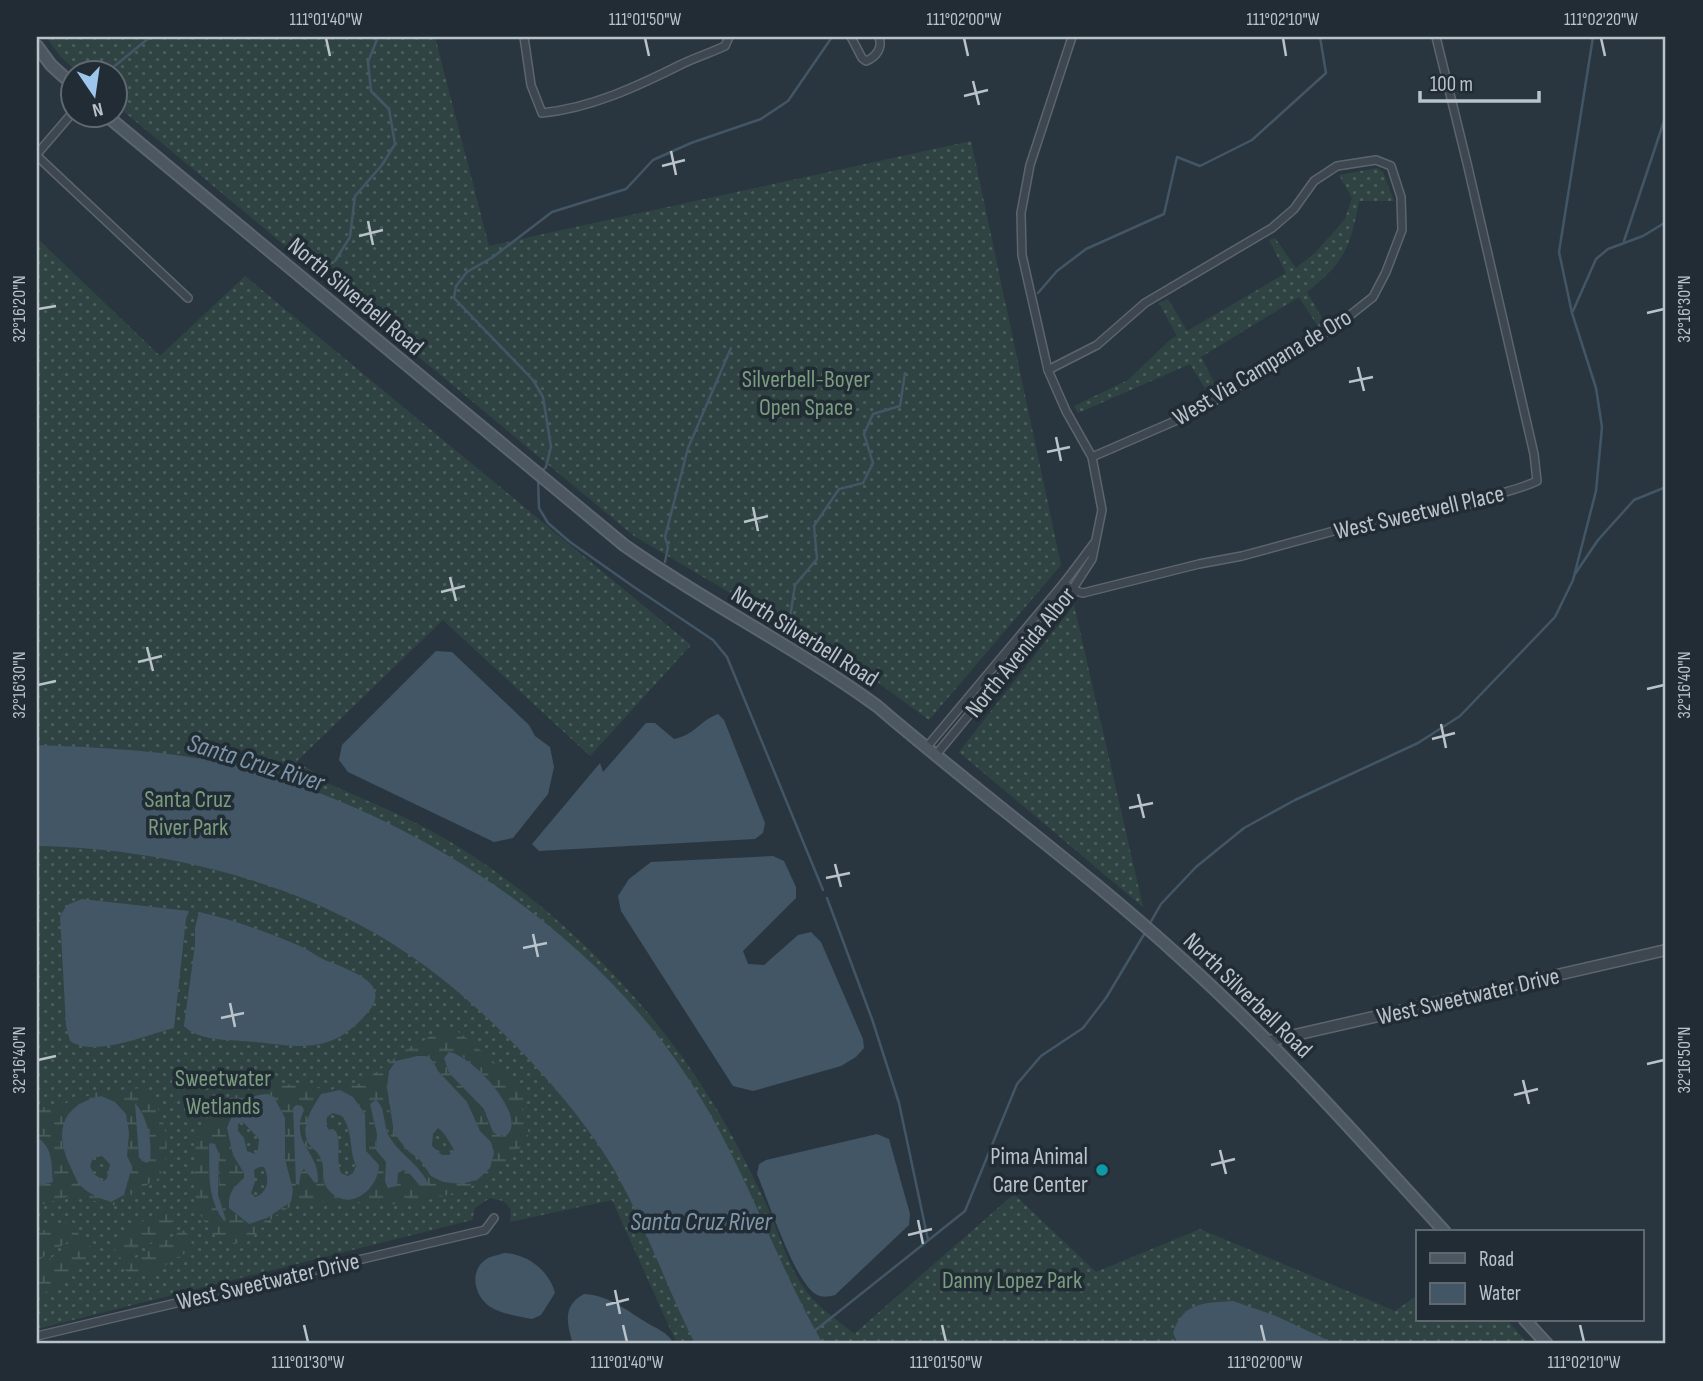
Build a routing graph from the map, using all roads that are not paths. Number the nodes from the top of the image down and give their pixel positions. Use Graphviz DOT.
graph roads {
  1 [pos="524,37"];
  2 [pos="729,37"];
  3 [pos="851,37"];
  4 [pos="879,37"];
  5 [pos="1072,37"];
  6 [pos="1436,37"];
  7 [pos="37,46"];
  8 [pos="60,73"];
  9 [pos="60,128"];
  10 [pos="124,130"];
  11 [pos="37,155"];
  12 [pos="188,298"];
  13 [pos="1048,370"];
  14 [pos="1093,457"];
  15 [pos="1095,542"];
  16 [pos="1064,583"];
  17 [pos="1072,590"];
  18 [pos="1029,624"];
  19 [pos="1038,631"];
  20 [pos="930,752"];
  21 [pos="1666,950"];
  22 [pos="1269,1041"];
  23 [pos="494,1218"];
  24 [pos="1443,1230"];
  25 [pos="1527,1322"];
  26 [pos="37,1336"];
  27 [pos="1547,1344"];
  1 -- 2 [label="street"];
  3 -- 4 [label="street"];
  5 -- 13 [label="street, North Avenida Albor"];
  6 -- 17 [label="street, West Sweetwell Place"];
  7 -- 8 [label="main road"];
  9 -- 11 [label="street"];
  10 -- 20 [label="main road, North Silverbell Road"];
  11 -- 12 [label="street"];
  13 -- 14 [label="street, North Avenida Albor"];
  13 -- 14 [label="street, West Via Campana de Oro"];
  14 -- 15 [label="street, North Avenida Albor"];
  15 -- 16 [label="street, North Avenida Albor"];
  15 -- 17 [label="street, North Avenida Albor"];
  16 -- 17 [label="street"];
  16 -- 18 [label="street, North Avenida Albor"];
  17 -- 19 [label="street, North Avenida Albor"];
  18 -- 19 [label="street"];
  18 -- 20 [label="street, North Avenida Albor"];
  19 -- 20 [label="street, North Avenida Albor"];
  20 -- 22 [label="main road, North Silverbell Road"];
  21 -- 22 [label="street, West Sweetwater Drive"];
  22 -- 24 [label="main road, North Silverbell Road"];
  23 -- 26 [label="street, West Sweetwater Drive"];
  25 -- 27 [label="main road"];
}
